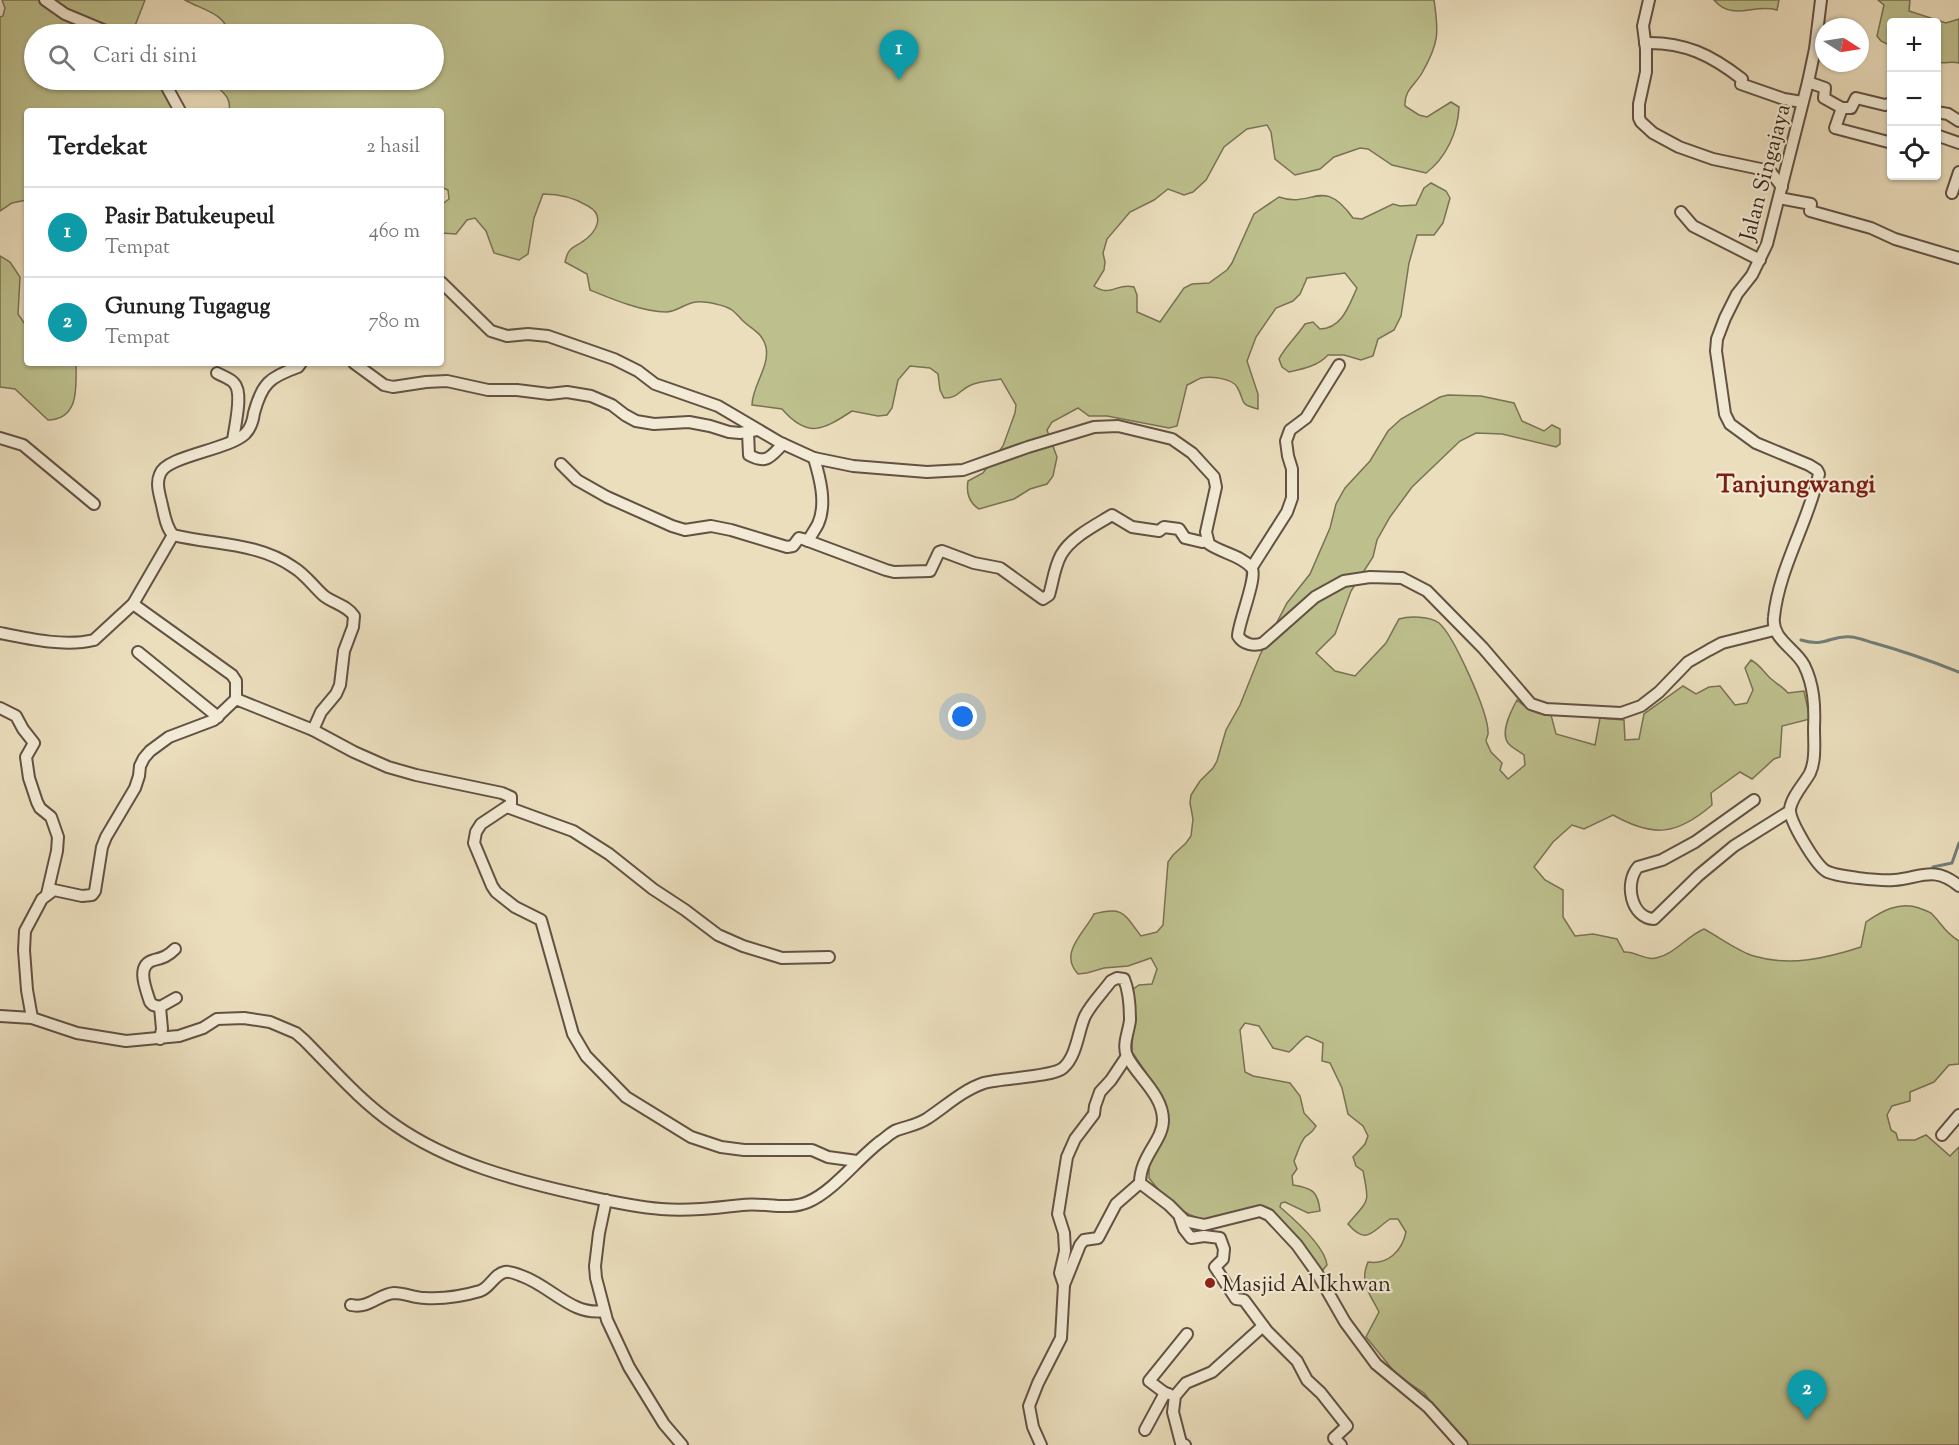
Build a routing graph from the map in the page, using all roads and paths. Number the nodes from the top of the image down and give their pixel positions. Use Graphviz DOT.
graph roads {
  1 [pos="45,0"];
  2 [pos="1649,0"];
  3 [pos="1821,0"];
  4 [pos="89,24"];
  5 [pos="1645,43"];
  6 [pos="1808,82"];
  7 [pos="168,90"];
  8 [pos="1802,102"];
  9 [pos="1887,105"];
  10 [pos="178,108"];
  11 [pos="1842,108"];
  12 [pos="1941,113"];
  13 [pos="1959,121"];
  14 [pos="1941,137"];
  15 [pos="1887,142"];
  16 [pos="1959,143"];
  17 [pos="1959,172"];
  18 [pos="1782,187"];
  19 [pos="1952,193"];
  20 [pos="1779,198"];
  21 [pos="1681,212"];
  22 [pos="1959,258"];
  23 [pos="1760,260"];
  24 [pos="444,285"];
  25 [pos="1339,365"];
  26 [pos="298,366"];
  27 [pos="358,366"];
  28 [pos="217,373"];
  29 [pos="753,431"];
  30 [pos="0,438"];
  31 [pos="233,441"];
  32 [pos="783,444"];
  33 [pos="814,458"];
  34 [pos="561,464"];
  35 [pos="94,504"];
  36 [pos="173,535"];
  37 [pos="808,541"];
  38 [pos="1208,541"];
  39 [pos="1252,567"];
  40 [pos="133,604"];
  41 [pos="1774,630"];
  42 [pos="0,633"];
  43 [pos="138,652"];
  44 [pos="236,699"];
  45 [pos="0,708"];
  46 [pos="218,717"];
  47 [pos="313,730"];
  48 [pos="1754,800"];
  49 [pos="507,807"];
  50 [pos="1790,811"];
  51 [pos="1959,886"];
  52 [pos="47,894"];
  53 [pos="175,949"];
  54 [pos="829,957"];
  55 [pos="176,998"];
  56 [pos="160,1007"];
  57 [pos="0,1016"];
  58 [pos="32,1018"];
  59 [pos="160,1039"];
  60 [pos="1127,1056"];
  61 [pos="1959,1115"];
  62 [pos="1942,1135"];
  63 [pos="857,1161"];
  64 [pos="1140,1183"];
  65 [pos="606,1200"];
  66 [pos="1180,1218"];
  67 [pos="1064,1285"];
  68 [pos="351,1305"];
  69 [pos="604,1311"];
  70 [pos="1263,1326"];
  71 [pos="1187,1334"];
  72 [pos="1170,1394"];
  73 [pos="1145,1430"];
  74 [pos="682,1445"];
  75 [pos="1041,1445"];
  76 [pos="1185,1445"];
  77 [pos="1341,1445"];
  78 [pos="1462,1445"];
  1 -- 4 [label="street"];
  2 -- 5 [label="street"];
  3 -- 6 [label="street, Jalan Singajaya"];
  5 -- 8 [label="street"];
  5 -- 18 [label="street"];
  6 -- 8 [label="street, Jalan Singajaya"];
  6 -- 11 [label="street"];
  7 -- 10 [label="street"];
  8 -- 18 [label="street, Jalan Singajaya"];
  9 -- 11 [label="street"];
  11 -- 15 [label="street"];
  12 -- 13 [label="street"];
  14 -- 16 [label="street"];
  17 -- 19 [label="street"];
  18 -- 20 [label="street, Jalan Singajaya"];
  20 -- 22 [label="street"];
  20 -- 23 [label="street, Jalan Singajaya"];
  21 -- 23 [label="street"];
  23 -- 41 [label="street, Jalan Singajaya"];
  24 -- 29 [label="street"];
  25 -- 39 [label="street"];
  26 -- 31 [label="street"];
  27 -- 29 [label="street"];
  28 -- 31 [label="street"];
  29 -- 32 [label="street"];
  29 -- 32 [label="street"];
  30 -- 35 [label="street"];
  31 -- 36 [label="street"];
  32 -- 33 [label="street"];
  33 -- 37 [label="street"];
  33 -- 38 [label="street"];
  34 -- 37 [label="street"];
  36 -- 40 [label="street"];
  36 -- 47 [label="street"];
  37 -- 38 [label="street"];
  38 -- 39 [label="street"];
  39 -- 41 [label="street"];
  40 -- 42 [label="street"];
  40 -- 44 [label="street"];
  41 -- 50 [label="street"];
  43 -- 46 [label="street"];
  44 -- 46 [label="street"];
  44 -- 47 [label="street"];
  45 -- 52 [label="street"];
  46 -- 52 [label="street"];
  47 -- 49 [label="street"];
  48 -- 50 [label="street"];
  49 -- 54 [label="street"];
  49 -- 63 [label="street"];
  50 -- 51 [label="street"];
  52 -- 58 [label="street"];
  53 -- 56 [label="street"];
  55 -- 56 [label="street"];
  56 -- 59 [label="street"];
  57 -- 58 [label="street"];
  58 -- 59 [label="street"];
  59 -- 65 [label="street"];
  60 -- 63 [label="street"];
  60 -- 64 [label="street"];
  60 -- 67 [label="street"];
  61 -- 62 [label="street"];
  63 -- 65 [label="street"];
  64 -- 66 [label="street"];
  64 -- 67 [label="street"];
  65 -- 69 [label="street"];
  66 -- 70 [label="street"];
  66 -- 78 [label="street"];
  67 -- 75 [label="street"];
  68 -- 69 [label="street"];
  69 -- 74 [label="street"];
  70 -- 72 [label="street"];
  70 -- 77 [label="street"];
  71 -- 72 [label="street"];
  72 -- 73 [label="street"];
  72 -- 76 [label="street"];
}
